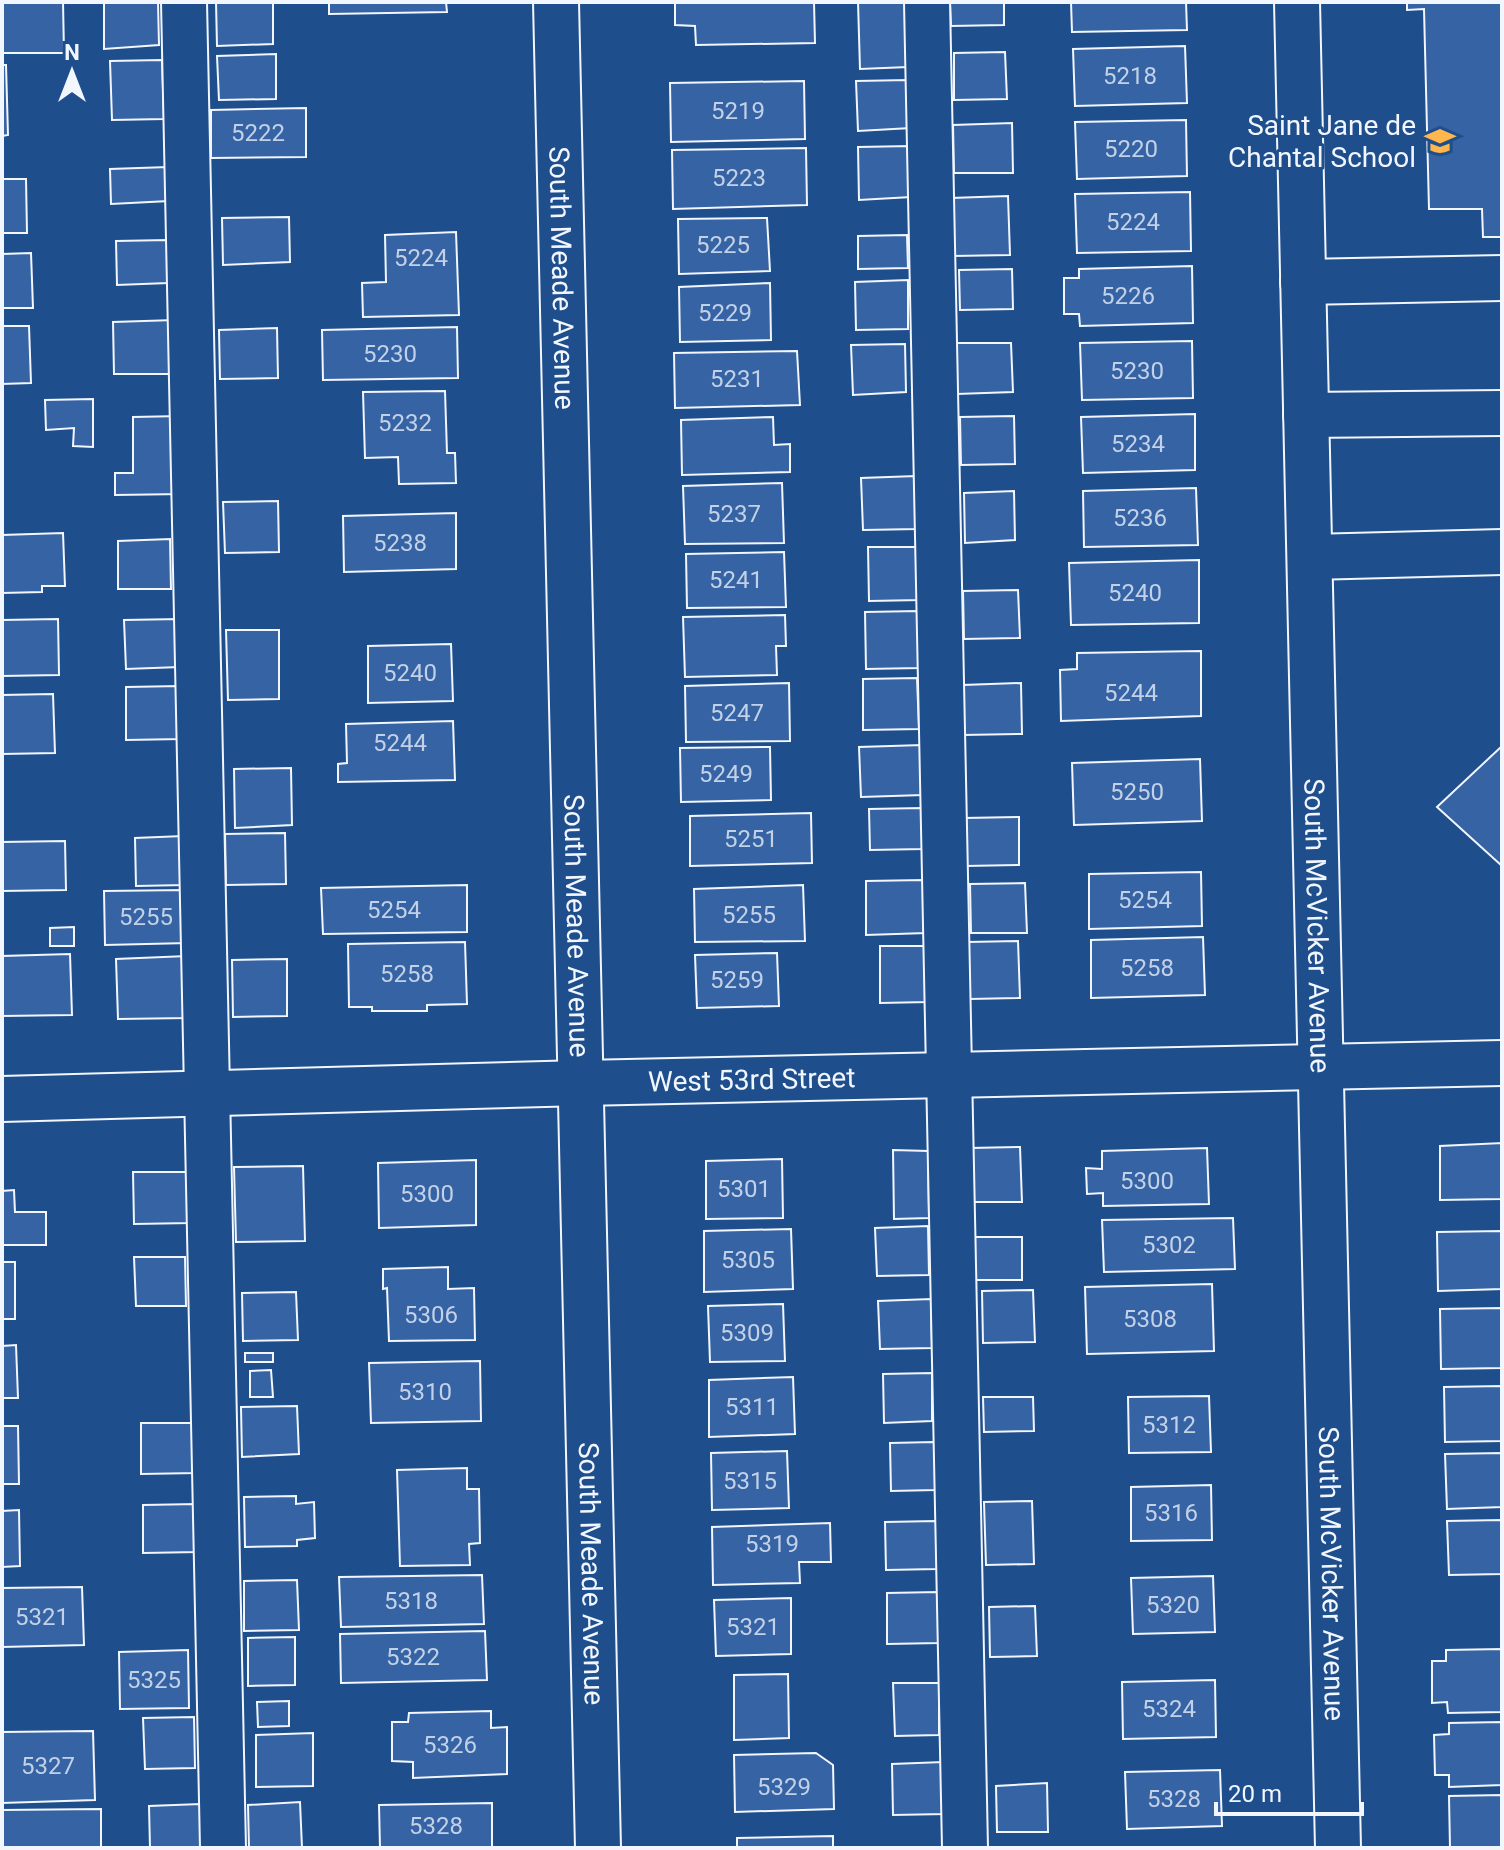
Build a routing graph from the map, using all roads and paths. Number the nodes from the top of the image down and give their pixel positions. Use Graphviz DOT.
graph roads {
  1 [pos="184,2"];
  2 [pos="556,2"];
  3 [pos="927,2"];
  4 [pos="1297,2"];
  5 [pos="1502,278"];
  6 [pos="1303,282"];
  7 [pos="1502,413"];
  8 [pos="1306,415"];
  9 [pos="1502,552"];
  10 [pos="1311,557"];
  11 [pos="1502,1063"];
  12 [pos="1320,1068"];
  13 [pos="949,1075"];
  14 [pos="582,1083"];
  15 [pos="205,1094"];
  16 [pos="2,1099"];
  17 [pos="223,1848"];
  18 [pos="598,1848"];
  19 [pos="965,1848"];
  20 [pos="1338,1848"];
  1 -- 15 [label="street"];
  2 -- 14 [label="street, South Meade Avenue"];
  3 -- 13 [label="street"];
  4 -- 6 [label="street, South McVicker Avenue"];
  5 -- 6 [label="street"];
  6 -- 8 [label="street, South McVicker Avenue"];
  7 -- 8 [label="street"];
  8 -- 10 [label="street, South McVicker Avenue"];
  9 -- 10 [label="street"];
  10 -- 12 [label="street, South McVicker Avenue"];
  11 -- 12 [label="street, West 53rd Street"];
  12 -- 13 [label="street, West 53rd Street"];
  12 -- 20 [label="street, South McVicker Avenue"];
  13 -- 14 [label="street, West 53rd Street"];
  13 -- 19 [label="street"];
  14 -- 15 [label="street, West 53rd Street"];
  14 -- 18 [label="street, South Meade Avenue"];
  15 -- 16 [label="street, West 53rd Street"];
  15 -- 17 [label="street"];
}
